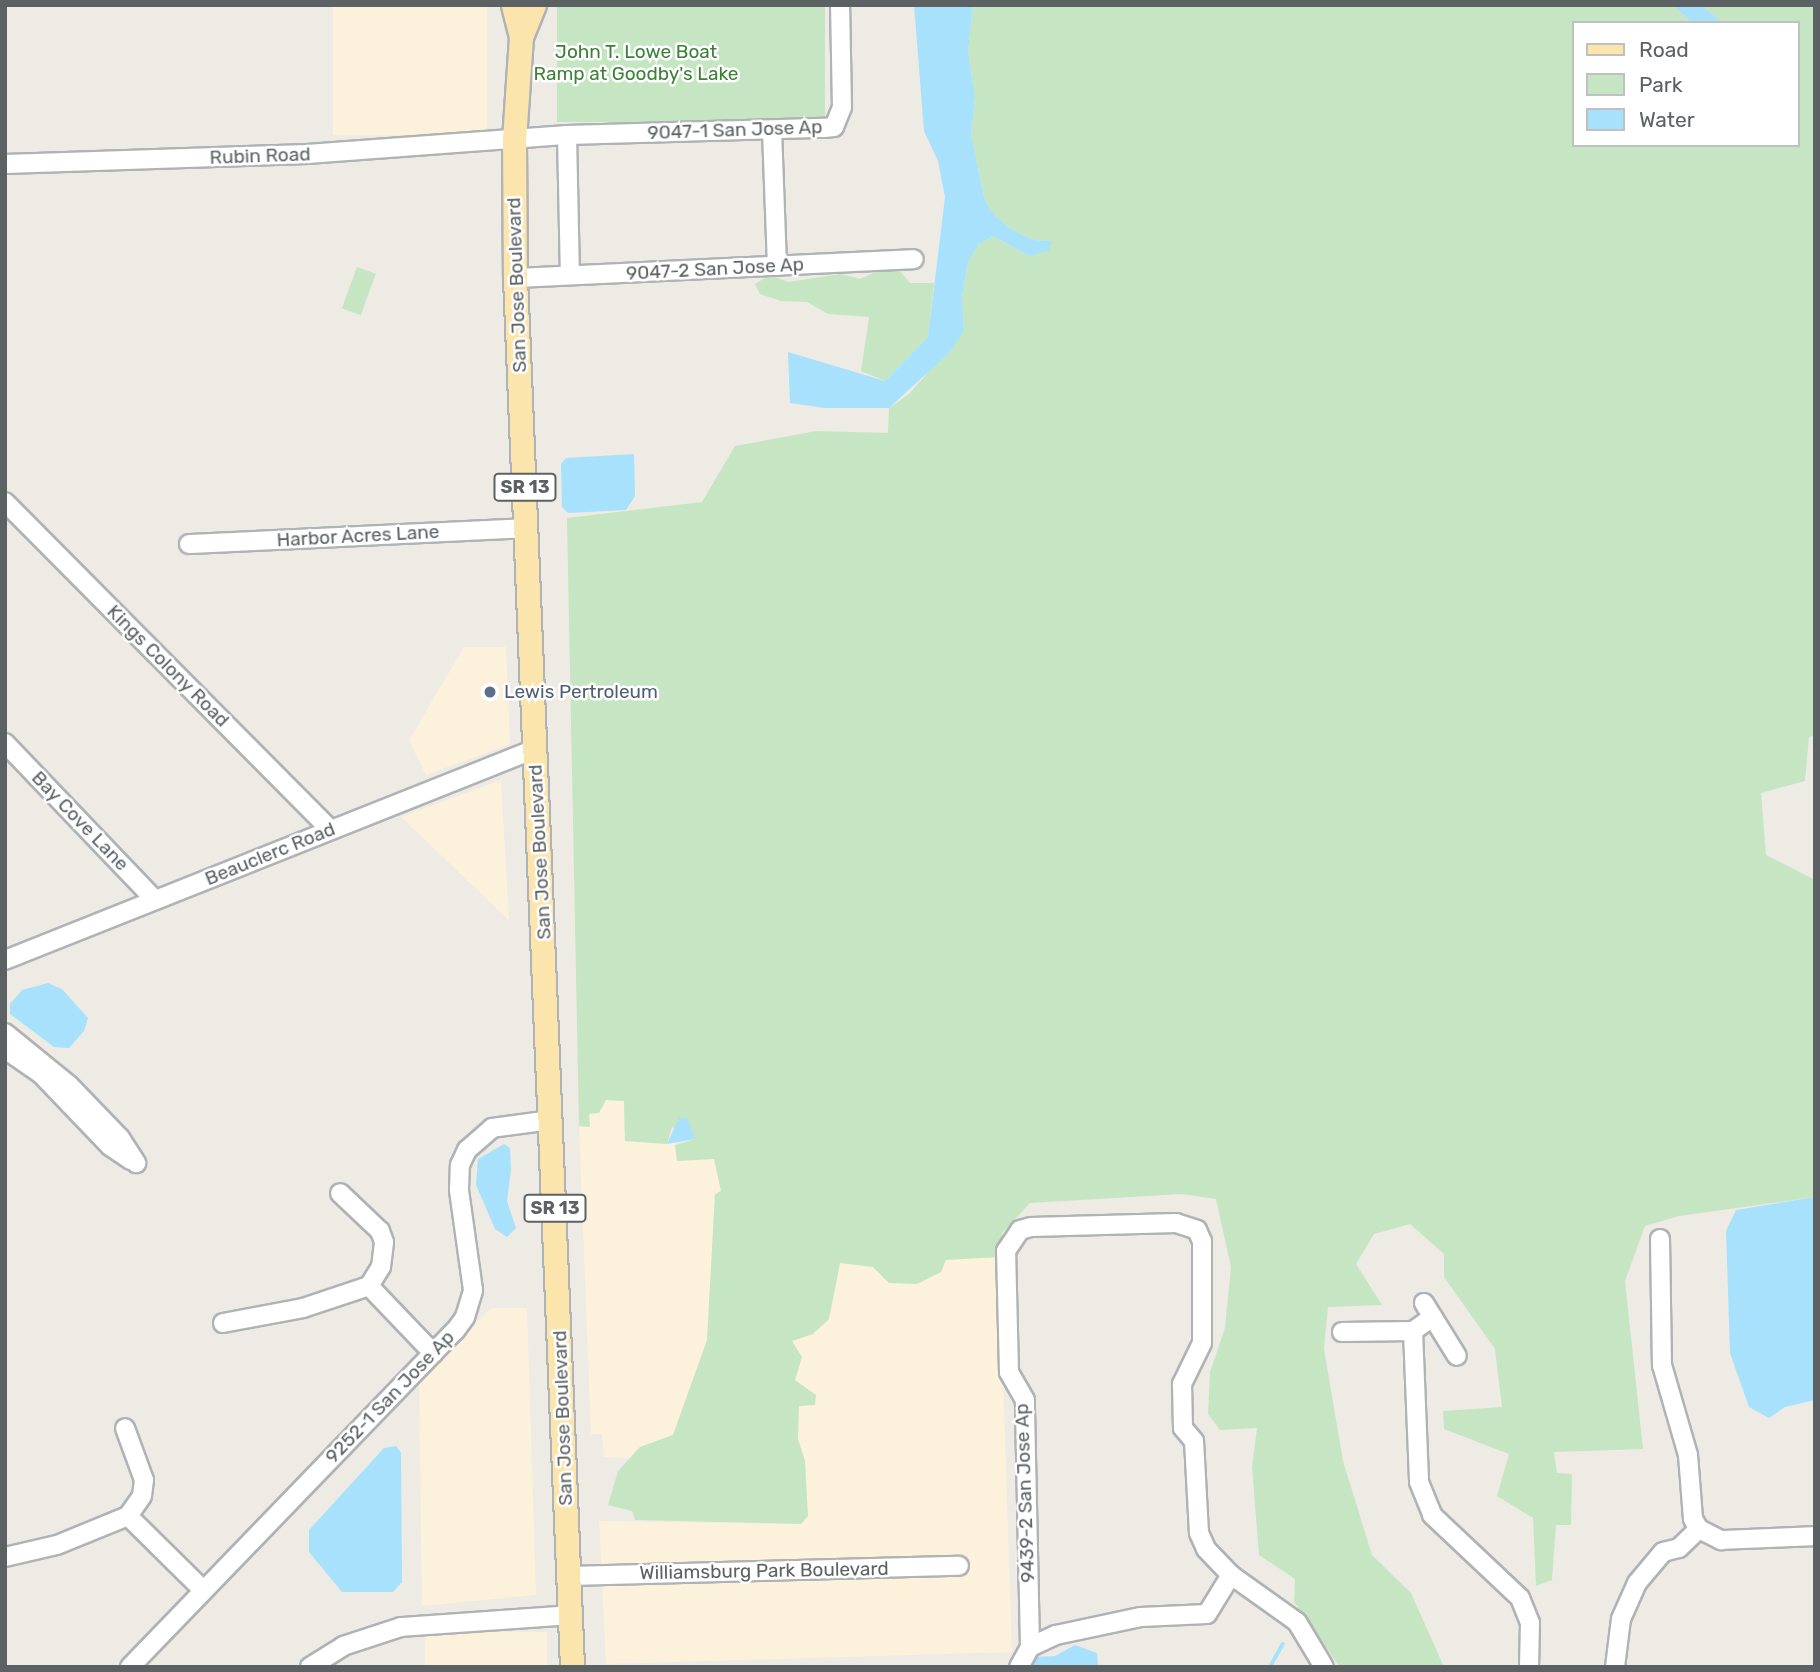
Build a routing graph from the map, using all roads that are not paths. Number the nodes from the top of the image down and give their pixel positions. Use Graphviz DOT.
graph roads {
  1 [pos="513,5"];
  2 [pos="534,5"];
  3 [pos="840,5"];
  4 [pos="520,37"];
  5 [pos="772,130"];
  6 [pos="566,135"];
  7 [pos="514,141"];
  8 [pos="5,164"];
  9 [pos="914,259"];
  10 [pos="777,266"];
  11 [pos="570,275"];
  12 [pos="515,278"];
  13 [pos="5,502"];
  14 [pos="526,528"];
  15 [pos="189,544"];
  16 [pos="5,743"];
  17 [pos="535,750"];
  18 [pos="331,830"];
  19 [pos="155,900"];
  20 [pos="5,960"];
  21 [pos="5,1033"];
  22 [pos="5,1049"];
  23 [pos="551,1120"];
  24 [pos="340,1193"];
  25 [pos="1660,1239"];
  26 [pos="369,1286"];
  27 [pos="223,1322"];
  28 [pos="1413,1331"];
  29 [pos="1342,1332"];
  30 [pos="433,1353"];
  31 [pos="1457,1356"];
  32 [pos="125,1428"];
  33 [pos="128,1516"];
  34 [pos="1699,1529"];
  35 [pos="1815,1536"];
  36 [pos="5,1557"];
  37 [pos="958,1566"];
  38 [pos="1231,1575"];
  39 [pos="569,1576"];
  40 [pos="202,1590"];
  41 [pos="570,1615"];
  42 [pos="1030,1647"];
  43 [pos="130,1667"];
  44 [pos="310,1667"];
  45 [pos="572,1667"];
  46 [pos="1019,1667"];
  47 [pos="1324,1667"];
  48 [pos="1529,1667"];
  49 [pos="1615,1667"];
  1 -- 4 [label="main road, San Jose Boulevard / SR 13"];
  2 -- 4 [label="main road, San Jose Boulevard / SR 13"];
  3 -- 5 [label="street, 9047-1 San Jose Ap"];
  4 -- 7 [label="main road, San Jose Boulevard / SR 13"];
  5 -- 6 [label="street, 9047-1 San Jose Ap"];
  5 -- 10 [label="street"];
  6 -- 7 [label="street, 9047-1 San Jose Ap"];
  6 -- 11 [label="street"];
  7 -- 8 [label="street, Rubin Road"];
  7 -- 12 [label="main road, San Jose Boulevard / SR 13"];
  9 -- 10 [label="street, 9047-2 San Jose Ap"];
  10 -- 11 [label="street, 9047-2 San Jose Ap"];
  11 -- 12 [label="street, 9047-2 San Jose Ap"];
  12 -- 14 [label="main road, San Jose Boulevard / SR 13"];
  13 -- 18 [label="street, Kings Colony Road"];
  14 -- 15 [label="street, Harbor Acres Lane"];
  14 -- 17 [label="main road, San Jose Boulevard / SR 13"];
  16 -- 19 [label="street, Bay Cove Lane"];
  17 -- 18 [label="street, Beauclerc Road"];
  17 -- 23 [label="main road, San Jose Boulevard / SR 13"];
  18 -- 19 [label="street, Beauclerc Road"];
  19 -- 20 [label="street, Beauclerc Road"];
  21 -- 22 [label="street"];
  23 -- 30 [label="street, 9252-1 San Jose Ap"];
  23 -- 39 [label="main road, San Jose Boulevard / SR 13"];
  24 -- 26 [label="street"];
  25 -- 34 [label="street"];
  26 -- 27 [label="street"];
  26 -- 30 [label="street"];
  28 -- 29 [label="street"];
  28 -- 31 [label="street"];
  28 -- 48 [label="street"];
  30 -- 40 [label="street, 9252-1 San Jose Ap"];
  32 -- 33 [label="street"];
  33 -- 36 [label="street"];
  33 -- 40 [label="street"];
  34 -- 35 [label="street"];
  34 -- 49 [label="street"];
  37 -- 39 [label="street, Williamsburg Park Boulevard"];
  38 -- 42 [label="street"];
  38 -- 42 [label="street, 9439-2 San Jose Ap"];
  38 -- 47 [label="street, 9439-2 San Jose Ap"];
  39 -- 41 [label="main road, San Jose Boulevard / SR 13"];
  40 -- 43 [label="street, 9252-1 San Jose Ap"];
  41 -- 44 [label="street"];
  41 -- 45 [label="main road, San Jose Boulevard / SR 13"];
  42 -- 46 [label="street"];
}
